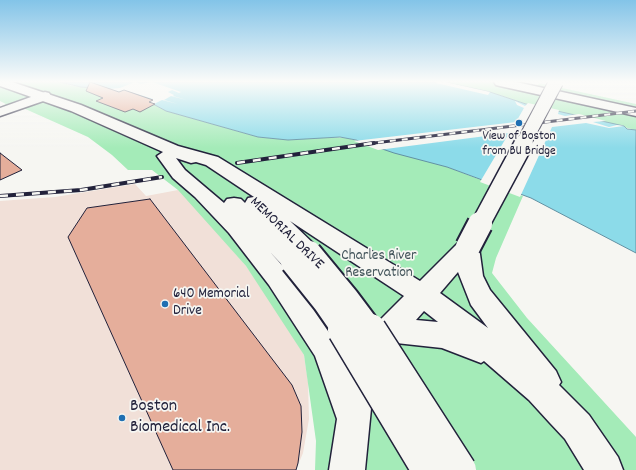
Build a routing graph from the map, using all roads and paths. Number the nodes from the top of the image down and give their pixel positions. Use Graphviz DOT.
graph roads {
  1 [pos="23,104"];
  2 [pos="65,104"];
  3 [pos="544,104"];
  4 [pos="604,104"];
  5 [pos="625,104"];
  6 [pos="636,106"];
  7 [pos="0,112"];
  8 [pos="636,112"];
  9 [pos="172,154"];
  10 [pos="468,247"];
  11 [pos="301,258"];
  12 [pos="421,294"];
  13 [pos="389,330"];
  14 [pos="529,380"];
  15 [pos="353,418"];
  16 [pos="577,427"];
  17 [pos="347,470"];
  18 [pos="428,470"];
  19 [pos="460,470"];
  20 [pos="605,470"];
  1 -- 7 [label="main road"];
  2 -- 9 [label="highway, MEMORIAL DRIVE"];
  3 -- 10 [label="highway, bridge"];
  4 -- 8 [label="highway"];
  5 -- 6 [label="highway"];
  9 -- 11 [label="highway, MEMORIAL DRIVE"];
  9 -- 12 [label="highway"];
  9 -- 15 [label="highway"];
  10 -- 12 [label="highway"];
  10 -- 16 [label="highway"];
  11 -- 18 [label="highway, MEMORIAL DRIVE, bridge"];
  11 -- 19 [label="highway, MEMORIAL DRIVE, bridge"];
  12 -- 13 [label="highway"];
  12 -- 14 [label="highway"];
  13 -- 14 [label="highway"];
  13 -- 15 [label="highway"];
  14 -- 16 [label="highway"];
  15 -- 17 [label="highway"];
  16 -- 20 [label="highway"];
}
